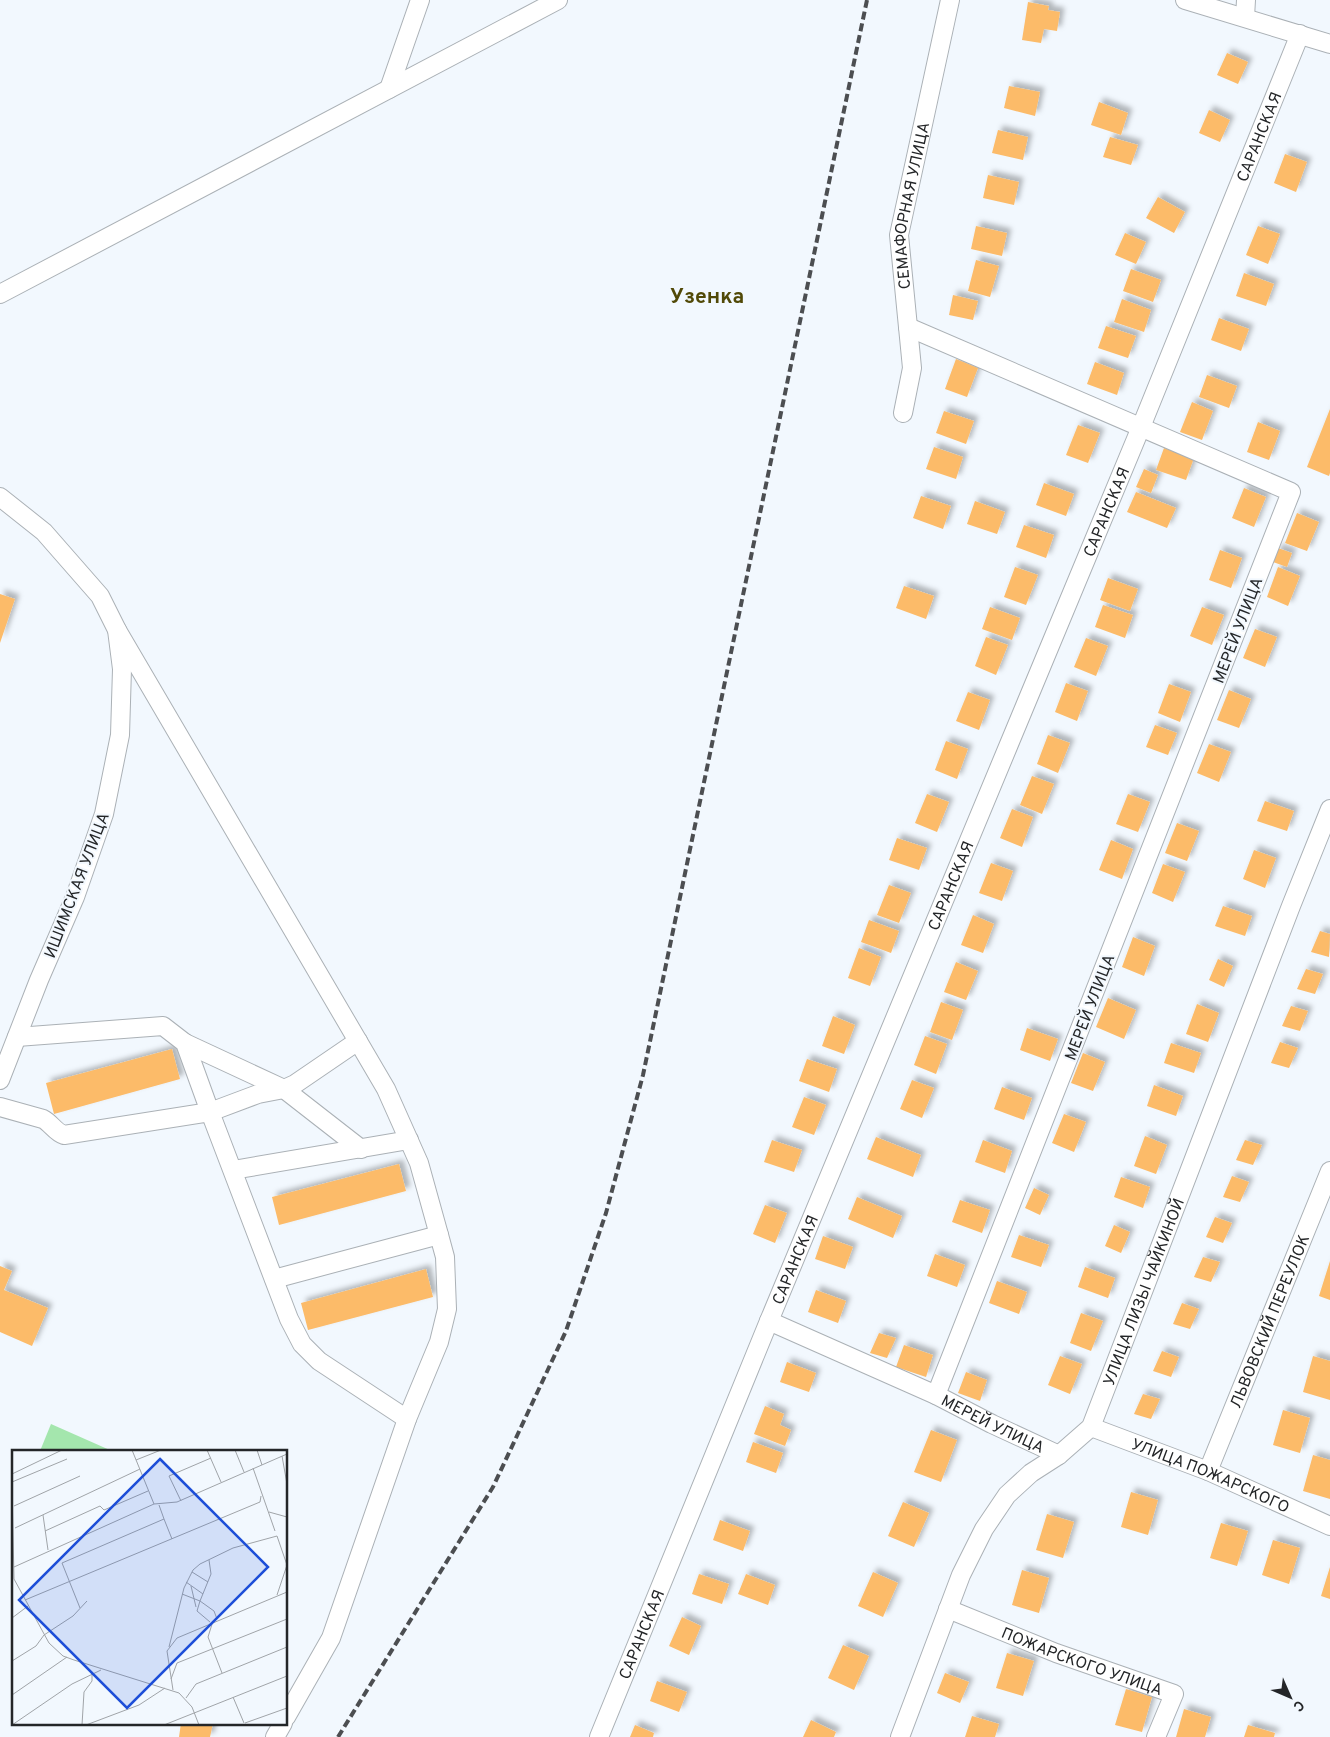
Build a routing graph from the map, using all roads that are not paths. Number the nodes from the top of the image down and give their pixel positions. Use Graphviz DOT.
graph roads {
  1 [pos="420,0"];
  2 [pos="558,0"];
  3 [pos="950,0"];
  4 [pos="1185,0"];
  5 [pos="1246,9"];
  6 [pos="1300,34"];
  7 [pos="1330,44"];
  8 [pos="389,89"];
  9 [pos="0,294"];
  10 [pos="908,327"];
  11 [pos="903,413"];
  12 [pos="1142,427"];
  13 [pos="0,496"];
  14 [pos="117,630"];
  15 [pos="1330,809"];
  16 [pos="16,1037"];
  17 [pos="358,1041"];
  18 [pos="185,1043"];
  19 [pos="2,1069"];
  20 [pos="284,1088"];
  21 [pos="0,1107"];
  22 [pos="210,1112"];
  23 [pos="409,1140"];
  24 [pos="361,1148"];
  25 [pos="233,1170"];
  26 [pos="1330,1171"];
  27 [pos="439,1235"];
  28 [pos="274,1279"];
  29 [pos="769,1321"];
  30 [pos="936,1395"];
  31 [pos="407,1418"];
  32 [pos="1091,1427"];
  33 [pos="1059,1455"];
  34 [pos="1208,1471"];
  35 [pos="1330,1526"];
  36 [pos="948,1609"];
  37 [pos="288,1714"];
  38 [pos="282,1724"];
  39 [pos="275,1737"];
  40 [pos="599,1737"];
  41 [pos="900,1737"];
  42 [pos="1156,1737"];
  1 -- 8 [label="street"];
  2 -- 8 [label="street"];
  3 -- 10 [label="street, СЕМАФОРНАЯ УЛИЦА"];
  4 -- 5 [label="street"];
  5 -- 6 [label="street"];
  6 -- 7 [label="street"];
  6 -- 12 [label="street, САРАНСКАЯ"];
  8 -- 9 [label="street"];
  10 -- 11 [label="street, СЕМАФОРНАЯ УЛИЦА"];
  10 -- 12 [label="street"];
  12 -- 29 [label="street, САРАНСКАЯ"];
  12 -- 30 [label="street, МЕРЕЙ УЛИЦА"];
  13 -- 14 [label="street, ИШИМСКАЯ УЛИЦА"];
  14 -- 16 [label="street, ИШИМСКАЯ УЛИЦА"];
  14 -- 17 [label="street"];
  15 -- 32 [label="street, УЛИЦА ЛИЗЫ ЧАЙКИНОЙ"];
  16 -- 18 [label="street"];
  16 -- 19 [label="street, ИШИМСКАЯ УЛИЦА"];
  17 -- 20 [label="street"];
  17 -- 23 [label="street"];
  18 -- 20 [label="street"];
  18 -- 22 [label="street"];
  20 -- 22 [label="street"];
  20 -- 24 [label="street"];
  21 -- 22 [label="street"];
  22 -- 25 [label="street"];
  23 -- 24 [label="street"];
  23 -- 27 [label="street"];
  24 -- 25 [label="street"];
  25 -- 28 [label="street"];
  26 -- 34 [label="street, ЛЬВОВСКИЙ ПЕРЕУЛОК"];
  27 -- 28 [label="street"];
  27 -- 31 [label="street"];
  28 -- 31 [label="street"];
  29 -- 30 [label="street"];
  29 -- 40 [label="street, САРАНСКАЯ"];
  30 -- 33 [label="street, МЕРЕЙ УЛИЦА"];
  31 -- 37 [label="street"];
  32 -- 33 [label="street, УЛИЦА ЛИЗЫ ЧАЙКИНОЙ"];
  32 -- 34 [label="street, УЛИЦА ПОЖАРСКОГО"];
  33 -- 36 [label="street, УЛИЦА ЛИЗЫ ЧАЙКИНОЙ"];
  34 -- 35 [label="street, УЛИЦА ПОЖАРСКОГО"];
  36 -- 41 [label="street, УЛИЦА ЛИЗЫ ЧАЙКИНОЙ"];
  36 -- 42 [label="street, ПОЖАРСКОГО УЛИЦА"];
  38 -- 39 [label="street"];
}
